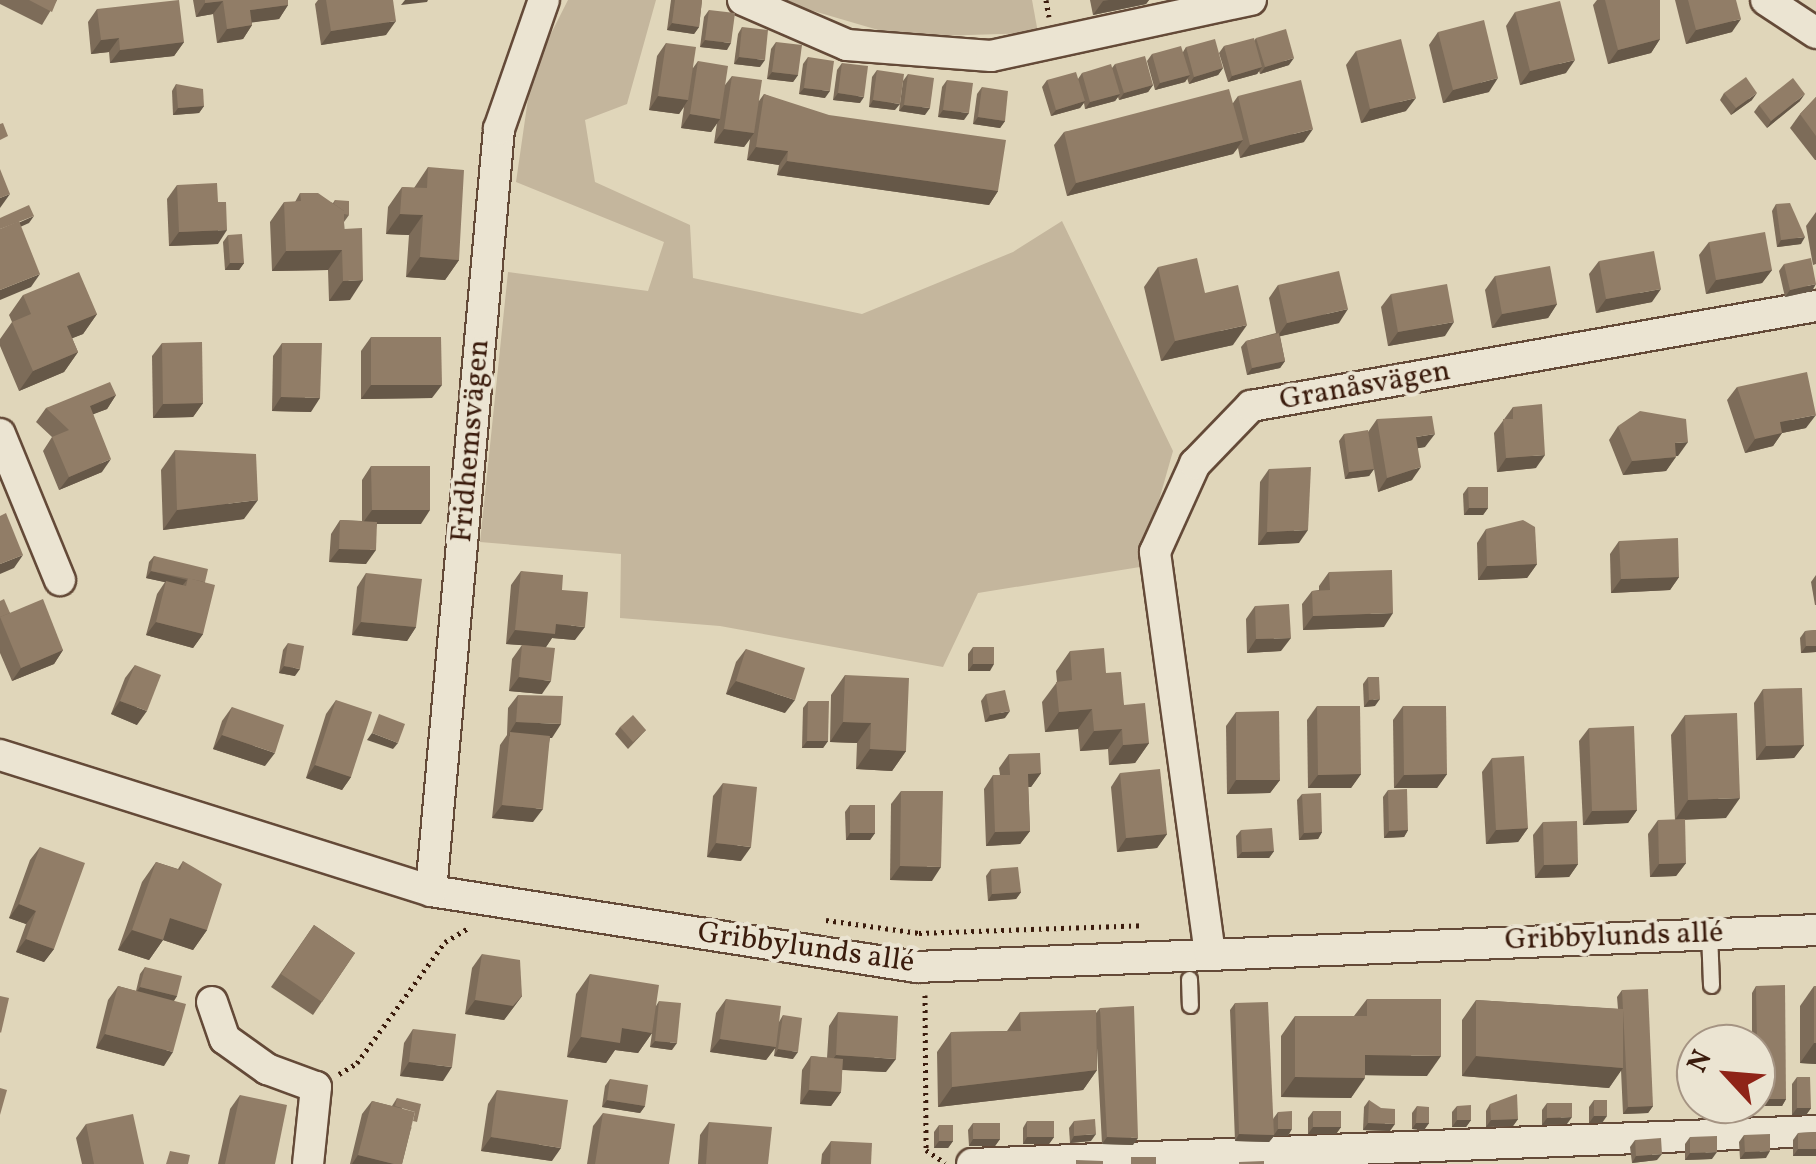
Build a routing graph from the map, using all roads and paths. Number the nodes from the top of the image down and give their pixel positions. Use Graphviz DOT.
graph roads {
  1 [pos="544,0"];
  2 [pos="743,0"];
  3 [pos="1766,0"];
  4 [pos="1234,2"];
  5 [pos="1816,33"];
  6 [pos="1816,306"];
  7 [pos="0,434"];
  8 [pos="60,580"];
  9 [pos="0,755"];
  10 [pos="432,890"];
  11 [pos="804,917"];
  12 [pos="1149,925"];
  13 [pos="1816,930"];
  14 [pos="1709,932"];
  15 [pos="1210,954"];
  16 [pos="1189,979"];
  17 [pos="1711,985"];
  18 [pos="925,990"];
  19 [pos="212,1002"];
  20 [pos="1190,1004"];
  21 [pos="1816,1130"];
  22 [pos="308,1164"];
  23 [pos="953,1164"];
  24 [pos="972,1164"];
  1 -- 10 [label="street, Fridhemsvägen"];
  2 -- 4 [label="street"];
  3 -- 5 [label="street"];
  6 -- 15 [label="street, Granåsvägen"];
  7 -- 8 [label="street"];
  9 -- 10 [label="street, Gribbylunds allé"];
  10 -- 15 [label="street, Gribbylunds allé"];
  11 -- 12 [label="path"];
  13 -- 14 [label="street, Gribbylunds allé"];
  14 -- 15 [label="street, Gribbylunds allé"];
  14 -- 17 [label="lane"];
  16 -- 20 [label="lane"];
  18 -- 23 [label="path"];
  19 -- 22 [label="street"];
  21 -- 24 [label="street"];
}
